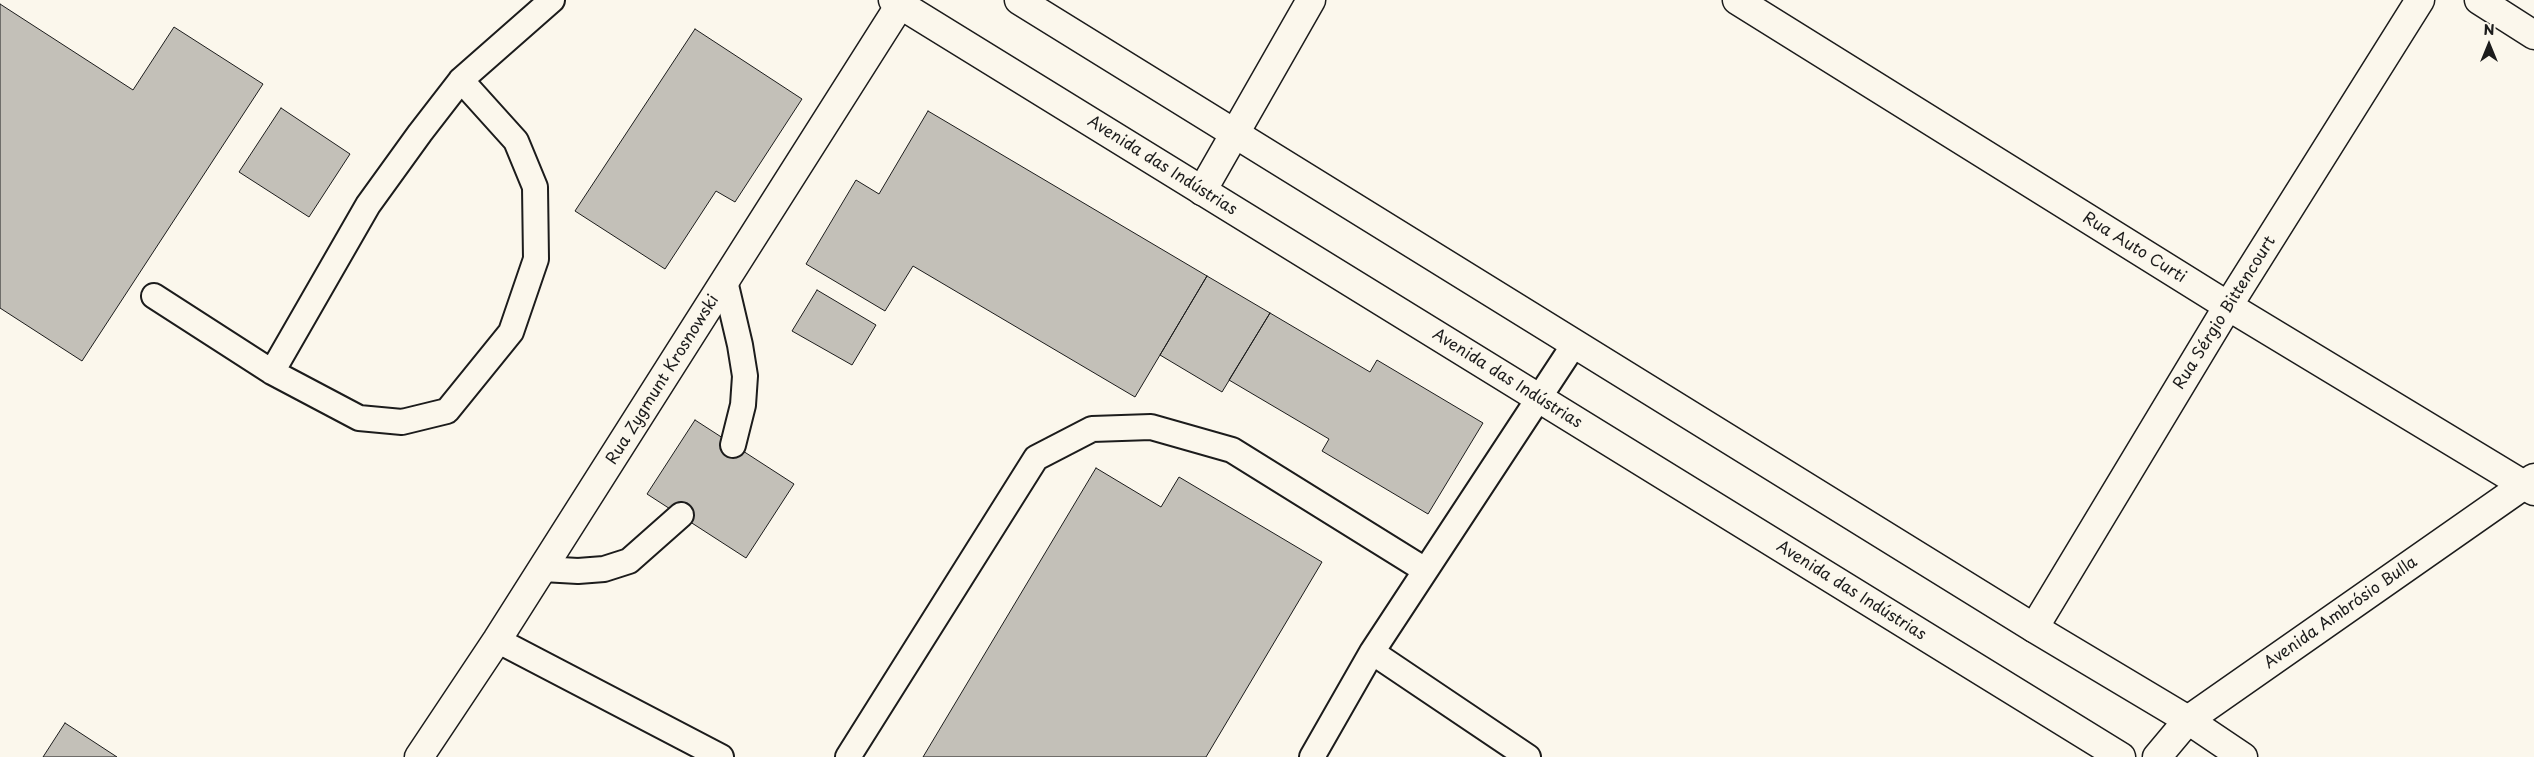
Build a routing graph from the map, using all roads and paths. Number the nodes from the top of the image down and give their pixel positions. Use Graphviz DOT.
graph roads {
  1 [pos="552,0"];
  2 [pos="1019,0"];
  3 [pos="1311,0"];
  4 [pos="1737,0"];
  5 [pos="2420,0"];
  6 [pos="2479,0"];
  7 [pos="899,2"];
  8 [pos="2534,35"];
  9 [pos="461,80"];
  10 [pos="1237,134"];
  11 [pos="1202,192"];
  12 [pos="725,281"];
  13 [pos="154,296"];
  14 [pos="2228,306"];
  15 [pos="1575,343"];
  16 [pos="272,372"];
  17 [pos="1538,398"];
  18 [pos="733,445"];
  19 [pos="2531,485"];
  20 [pos="681,515"];
  21 [pos="543,569"];
  22 [pos="1425,570"];
  23 [pos="2034,628"];
  24 [pos="498,640"];
  25 [pos="1372,652"];
  26 [pos="2188,720"];
  27 [pos="419,757"];
  28 [pos="721,757"];
  29 [pos="848,757"];
  30 [pos="1312,757"];
  31 [pos="1528,757"];
  32 [pos="2121,757"];
  33 [pos="2157,757"];
  34 [pos="2243,757"];
  1 -- 9 [label="lane"];
  2 -- 10 [label="street"];
  3 -- 10 [label="street"];
  4 -- 14 [label="street, Rua Auto Curti"];
  5 -- 14 [label="street, Rua Sérgio Bittencourt"];
  6 -- 8 [label="street"];
  7 -- 11 [label="street, Avenida das Indústrias"];
  7 -- 12 [label="street, Rua Zygmunt Krosnowski"];
  9 -- 16 [label="lane"];
  9 -- 16 [label="lane"];
  10 -- 11 [label="street"];
  10 -- 15 [label="street"];
  11 -- 17 [label="street, Avenida das Indústrias"];
  12 -- 18 [label="lane"];
  12 -- 21 [label="street, Rua Zygmunt Krosnowski"];
  13 -- 16 [label="lane"];
  14 -- 19 [label="street, Rua Auto Curti"];
  14 -- 23 [label="street, Rua Sérgio Bittencourt"];
  15 -- 17 [label="lane"];
  15 -- 23 [label="street"];
  17 -- 22 [label="lane"];
  17 -- 32 [label="street, Avenida das Indústrias"];
  19 -- 26 [label="street, Avenida Ambrósio Bulla"];
  20 -- 21 [label="lane"];
  21 -- 24 [label="street, Rua Zygmunt Krosnowski"];
  22 -- 25 [label="lane"];
  22 -- 29 [label="lane"];
  23 -- 26 [label="street"];
  24 -- 27 [label="street, Rua Zygmunt Krosnowski"];
  24 -- 28 [label="lane"];
  25 -- 30 [label="lane"];
  25 -- 31 [label="lane"];
  26 -- 33 [label="street, Avenida Ambrósio Bulla"];
  26 -- 34 [label="street"];
}
